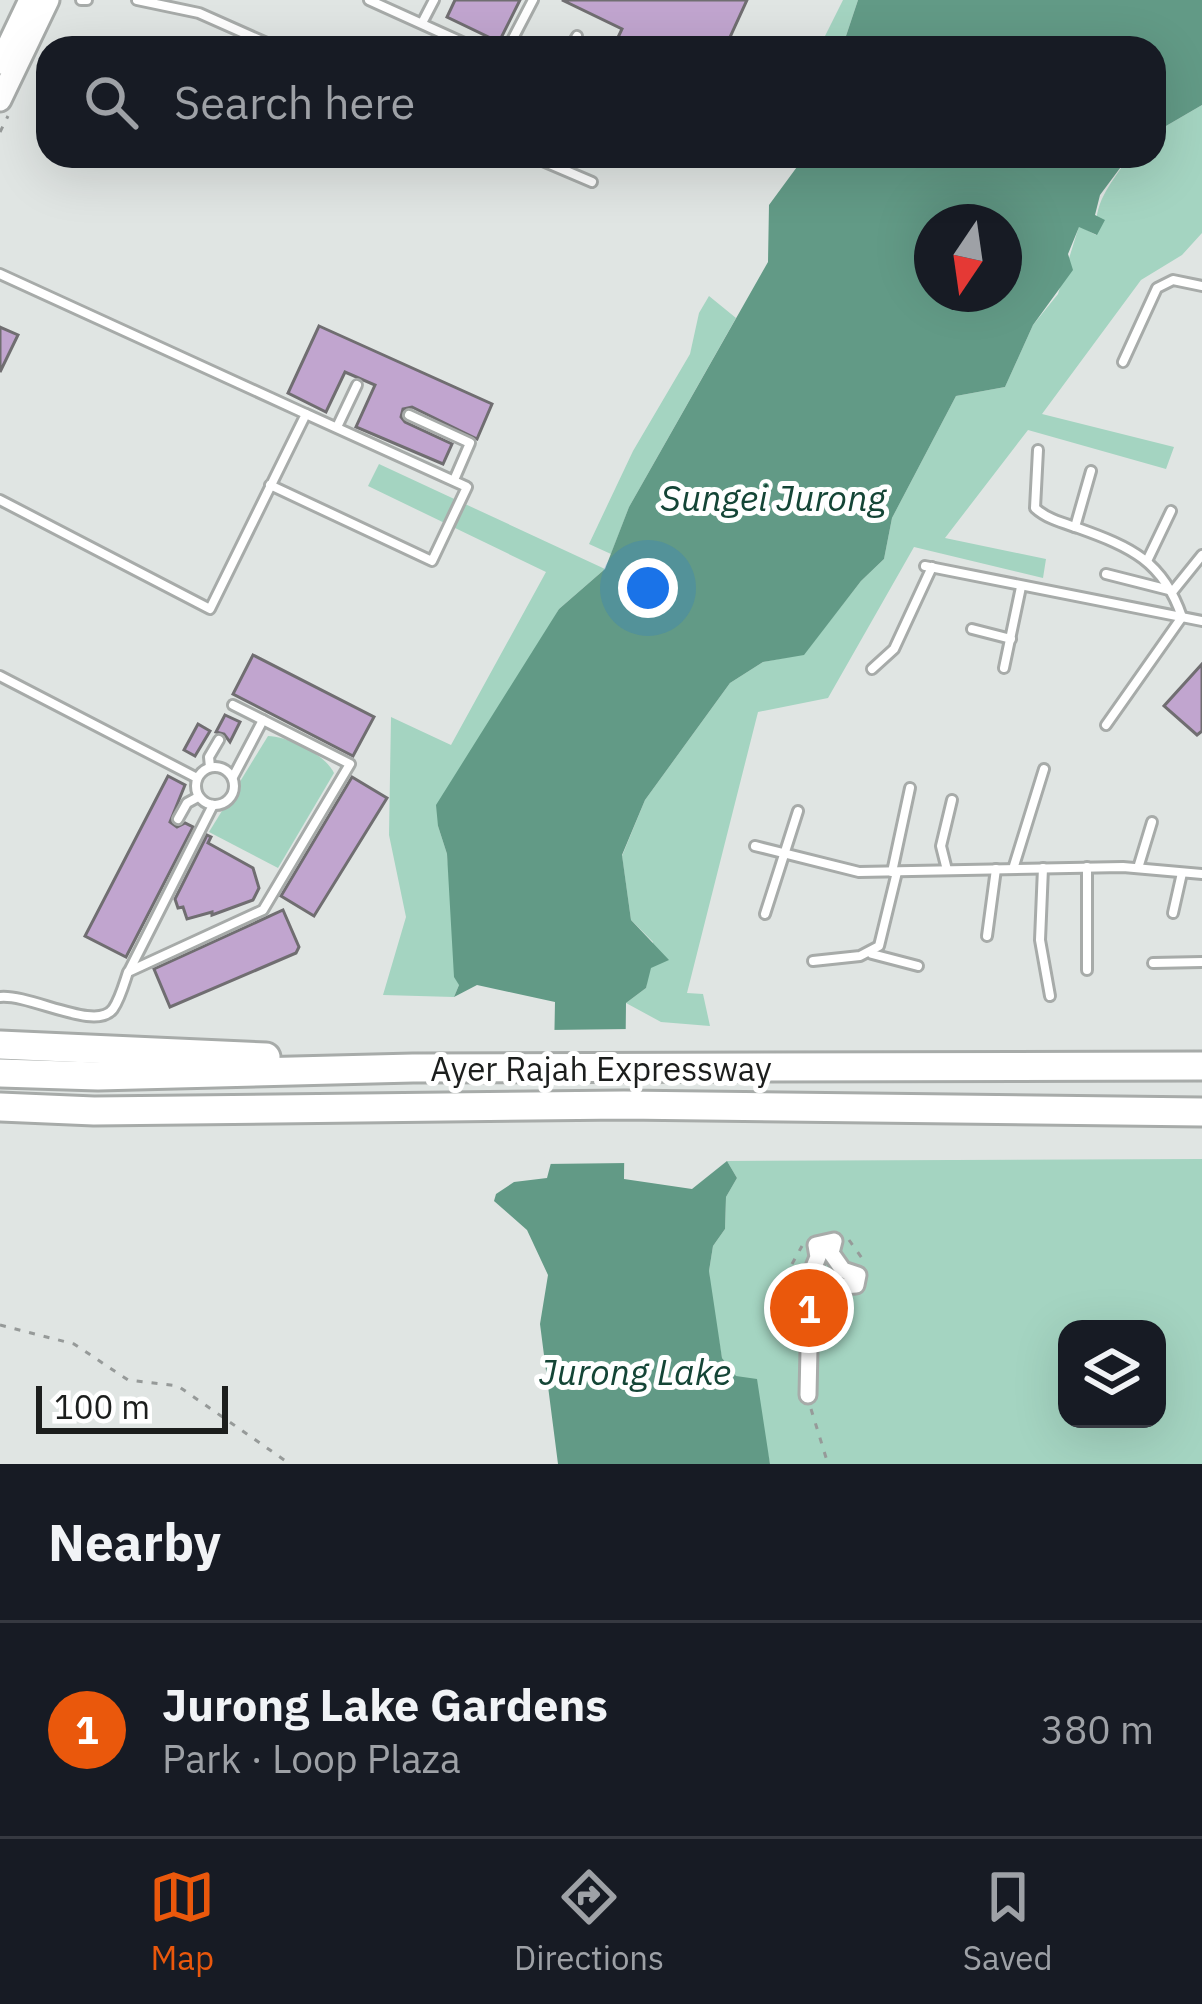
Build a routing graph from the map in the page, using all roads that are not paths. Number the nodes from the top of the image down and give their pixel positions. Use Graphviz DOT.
graph roads {
  1 [pos="30,0"];
  2 [pos="48,0"];
  3 [pos="137,0"];
  4 [pos="370,0"];
  5 [pos="434,0"];
  6 [pos="533,0"];
  7 [pos="422,23"];
  8 [pos="251,36"];
  9 [pos="450,36"];
  10 [pos="514,36"];
  11 [pos="0,63"];
  12 [pos="2,114"];
  13 [pos="559,168"];
  14 [pos="592,182"];
  15 [pos="0,274"];
  16 [pos="1202,286"];
  17 [pos="1123,362"];
  18 [pos="357,385"];
  19 [pos="306,414"];
  20 [pos="409,416"];
  21 [pos="337,427"];
  22 [pos="1038,450"];
  23 [pos="1091,471"];
  24 [pos="454,480"];
  25 [pos="271,485"];
  26 [pos="0,500"];
  27 [pos="1171,511"];
  28 [pos="1075,527"];
  29 [pos="1202,555"];
  30 [pos="1147,562"];
  31 [pos="1106,574"];
  32 [pos="1021,587"];
  33 [pos="1173,591"];
  34 [pos="1182,617"];
  35 [pos="1202,621"];
  36 [pos="972,629"];
  37 [pos="1011,639"];
  38 [pos="1004,668"];
  39 [pos="872,669"];
  40 [pos="0,676"];
  41 [pos="233,705"];
  42 [pos="263,720"];
  43 [pos="1106,725"];
  44 [pos="219,740"];
  45 [pos="210,767"];
  46 [pos="1044,769"];
  47 [pos="197,778"];
  48 [pos="232,778"];
  49 [pos="910,788"];
  50 [pos="198,796"];
  51 [pos="952,800"];
  52 [pos="213,805"];
  53 [pos="798,811"];
  54 [pos="178,819"];
  55 [pos="1152,822"];
  56 [pos="755,847"];
  57 [pos="783,853"];
  58 [pos="1088,867"];
  59 [pos="1013,868"];
  60 [pos="1043,868"];
  61 [pos="1138,868"];
  62 [pos="996,869"];
  63 [pos="947,870"];
  64 [pos="894,872"];
  65 [pos="1182,873"];
  66 [pos="1202,874"];
  67 [pos="1173,913"];
  68 [pos="765,914"];
  69 [pos="988,936"];
  70 [pos="871,953"];
  71 [pos="813,961"];
  72 [pos="1202,962"];
  73 [pos="1154,963"];
  74 [pos="918,966"];
  75 [pos="1088,970"];
  76 [pos="128,972"];
  77 [pos="1050,996"];
  78 [pos="0,997"];
  79 [pos="0,1045"];
  80 [pos="1202,1066"];
  81 [pos="413,1068"];
  82 [pos="0,1073"];
  83 [pos="0,1107"];
  84 [pos="1202,1112"];
  85 [pos="809,1349"];
  86 [pos="808,1395"];
  1 -- 11 [label="main road"];
  2 -- 12 [label="main road"];
  3 -- 8 [label="lane"];
  4 -- 7 [label="lane"];
  5 -- 7 [label="lane"];
  6 -- 10 [label="lane"];
  7 -- 9 [label="lane"];
  13 -- 14 [label="lane"];
  15 -- 19 [label="lane"];
  16 -- 17 [label="lane"];
  18 -- 21 [label="lane"];
  19 -- 21 [label="lane"];
  19 -- 25 [label="lane"];
  20 -- 24 [label="lane"];
  21 -- 24 [label="lane"];
  22 -- 28 [label="lane"];
  23 -- 28 [label="lane"];
  24 -- 25 [label="lane"];
  25 -- 26 [label="lane"];
  27 -- 30 [label="lane"];
  28 -- 30 [label="lane"];
  29 -- 33 [label="lane"];
  30 -- 33 [label="lane"];
  31 -- 33 [label="lane"];
  32 -- 34 [label="lane"];
  32 -- 37 [label="lane"];
  32 -- 39 [label="lane"];
  33 -- 34 [label="lane"];
  34 -- 35 [label="lane"];
  34 -- 43 [label="lane"];
  36 -- 37 [label="lane"];
  37 -- 38 [label="lane"];
  40 -- 47 [label="lane"];
  41 -- 42 [label="lane"];
  42 -- 48 [label="lane"];
  42 -- 76 [label="lane"];
  44 -- 45 [label="lane"];
  45 -- 47 [label="lane"];
  45 -- 48 [label="lane"];
  46 -- 59 [label="lane"];
  47 -- 50 [label="lane"];
  48 -- 52 [label="lane"];
  49 -- 64 [label="lane"];
  50 -- 52 [label="lane"];
  50 -- 54 [label="lane"];
  51 -- 63 [label="lane"];
  52 -- 76 [label="lane"];
  53 -- 57 [label="lane"];
  55 -- 61 [label="lane"];
  56 -- 57 [label="lane"];
  57 -- 64 [label="lane"];
  57 -- 68 [label="lane"];
  58 -- 60 [label="lane"];
  58 -- 61 [label="lane"];
  58 -- 75 [label="lane"];
  59 -- 60 [label="lane"];
  59 -- 62 [label="lane"];
  60 -- 77 [label="lane"];
  61 -- 65 [label="lane"];
  62 -- 63 [label="lane"];
  62 -- 69 [label="lane"];
  63 -- 64 [label="lane"];
  64 -- 70 [label="lane"];
  65 -- 66 [label="lane"];
  65 -- 67 [label="lane"];
  70 -- 71 [label="lane"];
  70 -- 74 [label="lane"];
  72 -- 73 [label="lane"];
  76 -- 78 [label="lane"];
  79 -- 81 [label="highway"];
  80 -- 81 [label="highway, Ayer Rajah Expressway"];
  81 -- 82 [label="highway, Ayer Rajah Expressway"];
  83 -- 84 [label="highway, Ayer Rajah Expressway"];
  85 -- 85 [label="street"];
  85 -- 86 [label="street"];
}
